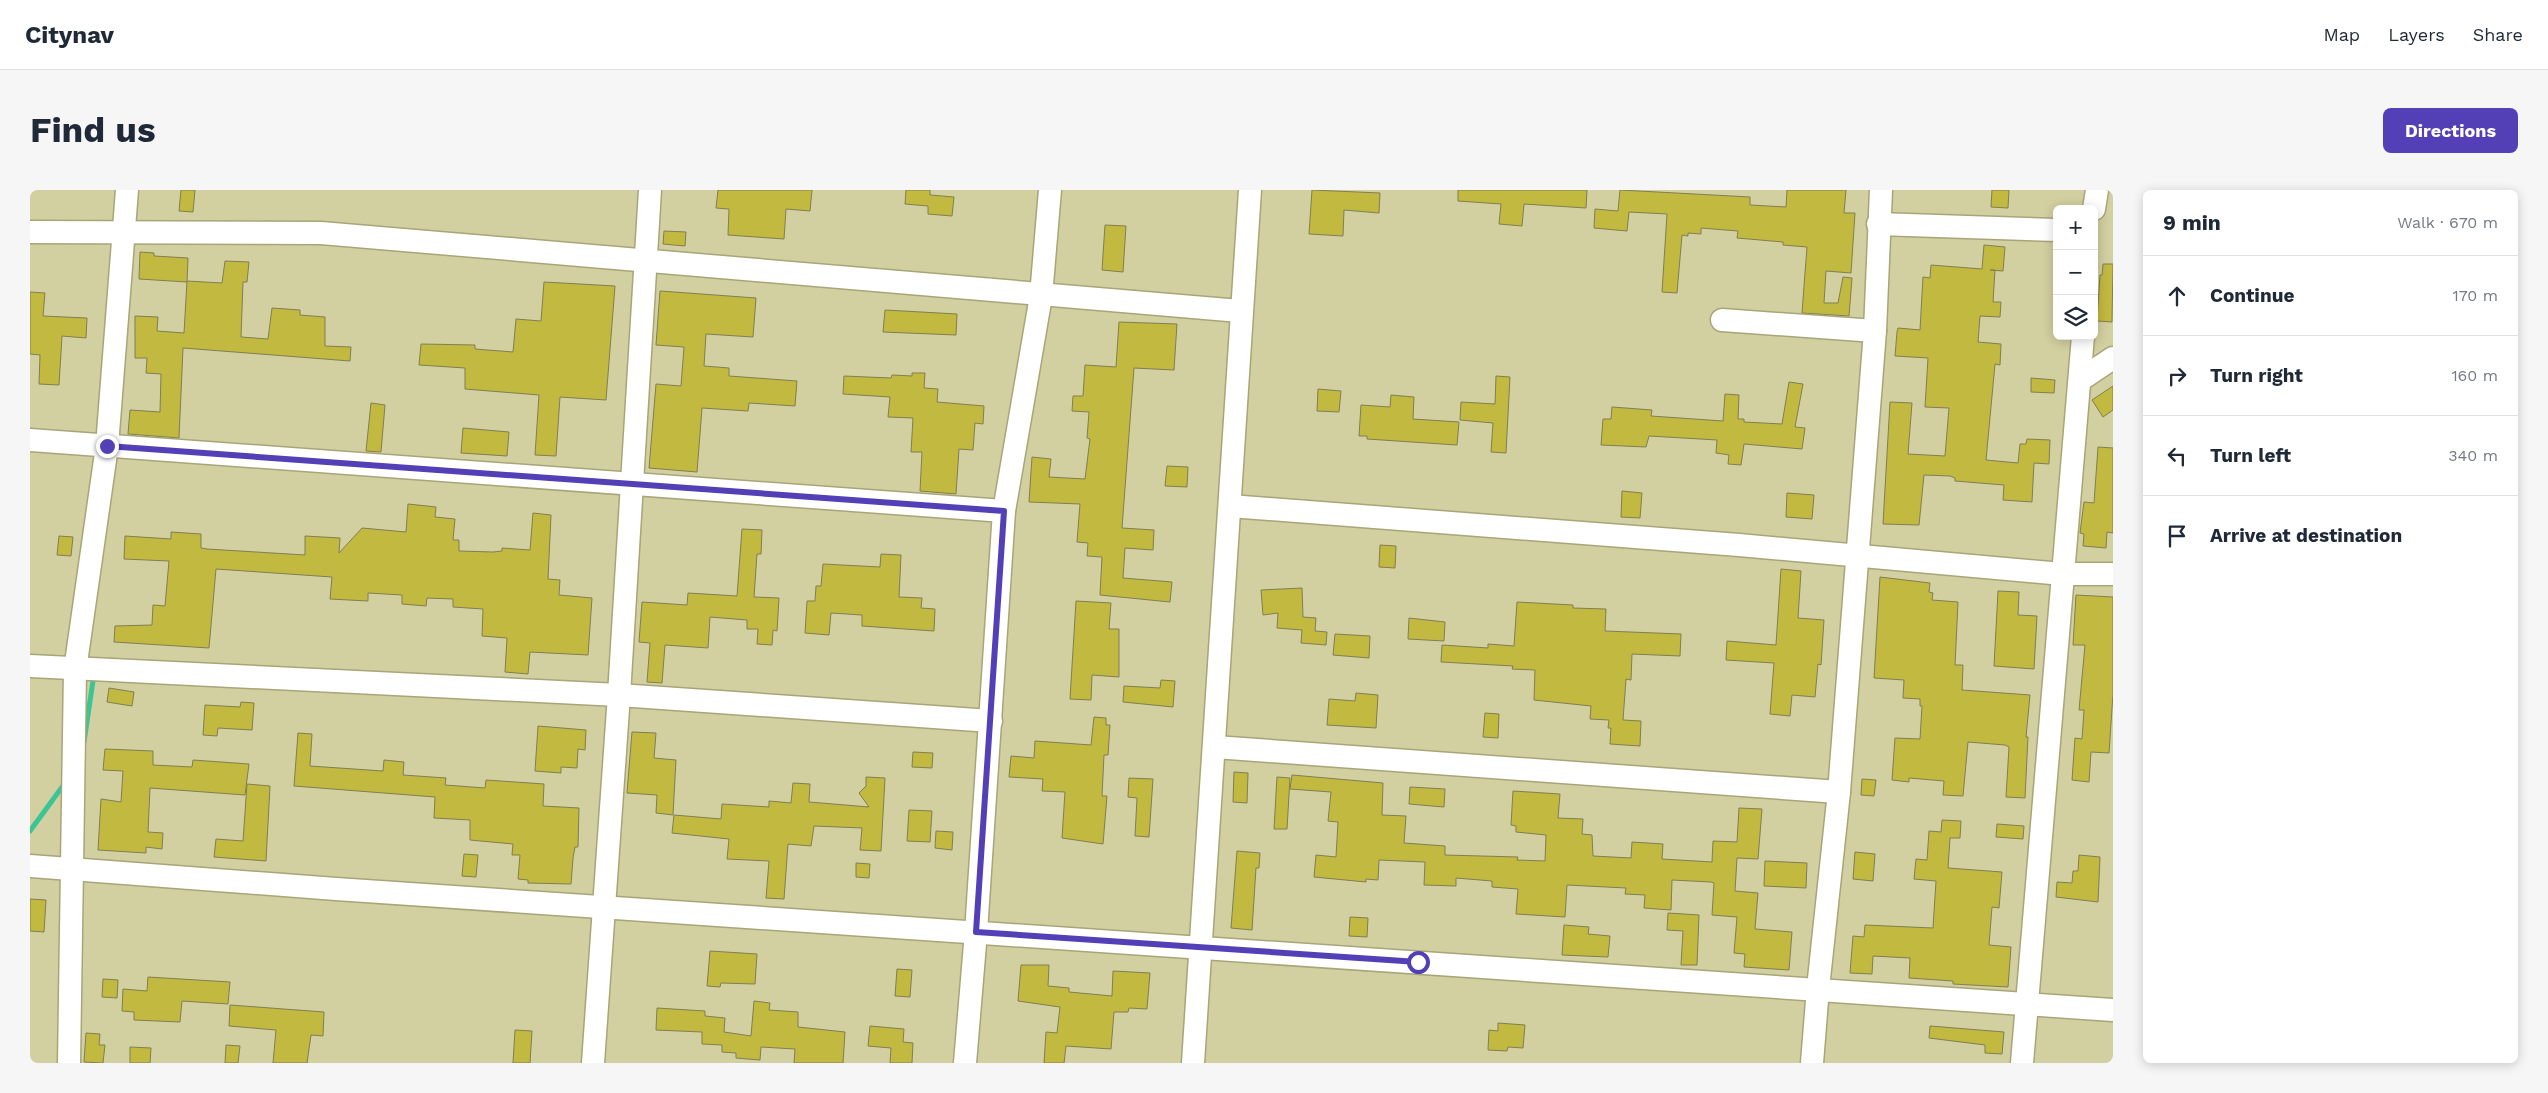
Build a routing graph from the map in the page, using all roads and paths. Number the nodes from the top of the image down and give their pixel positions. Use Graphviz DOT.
graph roads {
  1 [pos="127,190"];
  2 [pos="650,190"];
  3 [pos="1050,190"];
  4 [pos="1250,190"];
  5 [pos="1881,190"];
  6 [pos="2096,190"];
  7 [pos="2094,205"];
  8 [pos="1878,224"];
  9 [pos="2053,230"];
  10 [pos="30,232"];
  11 [pos="123,234"];
  12 [pos="644,260"];
  13 [pos="1041,296"];
  14 [pos="1240,311"];
  15 [pos="1722,320"];
  16 [pos="1875,331"];
  17 [pos="2084,340"];
  18 [pos="2113,358"];
  19 [pos="2080,380"];
  20 [pos="30,440"];
  21 [pos="107,446"];
  22 [pos="631,484"];
  23 [pos="1230,506"];
  24 [pos="1004,511"];
  25 [pos="1856,556"];
  26 [pos="2062,574"];
  27 [pos="2113,574"];
  28 [pos="30,666"];
  29 [pos="75,670"];
  30 [pos="619,695"];
  31 [pos="991,721"];
  32 [pos="1215,747"];
  33 [pos="1838,792"];
  34 [pos="30,866"];
  35 [pos="73,869"];
  36 [pos="604,906"];
  37 [pos="976,932"];
  38 [pos="1202,947"];
  39 [pos="1818,988"];
  40 [pos="2027,1003"];
  41 [pos="2113,1010"];
  42 [pos="69,1063"];
  43 [pos="593,1063"];
  44 [pos="965,1063"];
  45 [pos="1193,1063"];
  46 [pos="1812,1063"];
  47 [pos="2022,1063"];
  1 -- 11 [label="street"];
  2 -- 12 [label="street"];
  3 -- 13 [label="street"];
  4 -- 14 [label="street"];
  5 -- 8 [label="street"];
  6 -- 7 [label="street"];
  8 -- 9 [label="street"];
  8 -- 16 [label="street"];
  10 -- 11 [label="street"];
  11 -- 12 [label="street"];
  11 -- 21 [label="street"];
  12 -- 13 [label="street"];
  12 -- 22 [label="street"];
  13 -- 14 [label="street"];
  13 -- 24 [label="street"];
  14 -- 23 [label="street"];
  15 -- 16 [label="street"];
  16 -- 25 [label="street"];
  17 -- 19 [label="street"];
  18 -- 19 [label="street"];
  19 -- 26 [label="street"];
  20 -- 21 [label="street"];
  21 -- 22 [label="street"];
  21 -- 29 [label="street"];
  22 -- 24 [label="street"];
  22 -- 30 [label="street"];
  23 -- 25 [label="street"];
  23 -- 32 [label="street"];
  24 -- 31 [label="street"];
  25 -- 26 [label="street"];
  25 -- 33 [label="street"];
  26 -- 27 [label="street"];
  26 -- 40 [label="street"];
  28 -- 29 [label="street"];
  29 -- 30 [label="street"];
  29 -- 35 [label="street"];
  30 -- 31 [label="street"];
  30 -- 36 [label="street"];
  31 -- 37 [label="street"];
  32 -- 33 [label="street"];
  32 -- 38 [label="street"];
  33 -- 39 [label="street"];
  34 -- 35 [label="street"];
  35 -- 36 [label="street"];
  35 -- 42 [label="street"];
  36 -- 37 [label="street"];
  36 -- 43 [label="street"];
  37 -- 38 [label="street"];
  37 -- 44 [label="street"];
  38 -- 39 [label="street"];
  38 -- 45 [label="street"];
  39 -- 40 [label="street"];
  39 -- 46 [label="street"];
  40 -- 41 [label="street"];
  40 -- 47 [label="street"];
}
